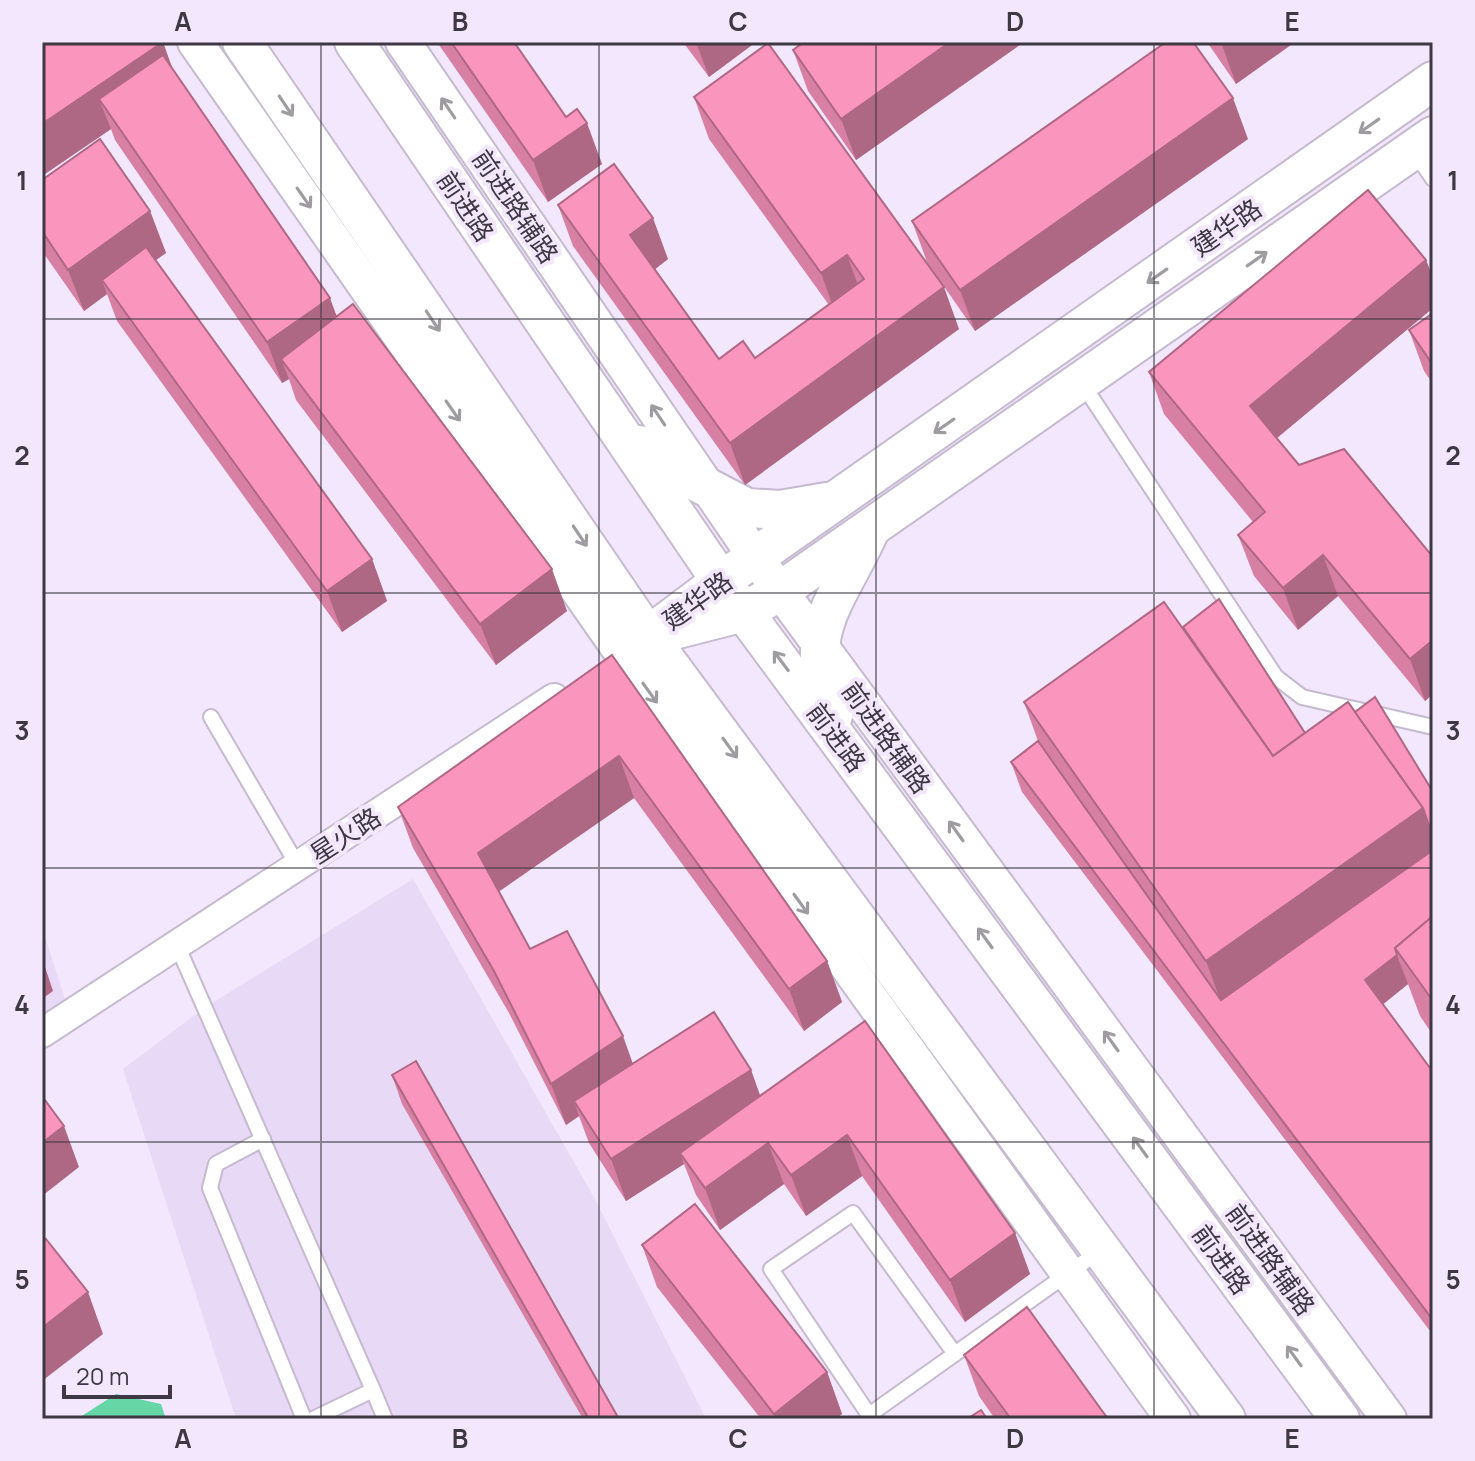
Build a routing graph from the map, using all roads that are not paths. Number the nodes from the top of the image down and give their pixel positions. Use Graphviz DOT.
graph roads {
  1 [pos="195,42"];
  2 [pos="242,42"];
  3 [pos="354,42"];
  4 [pos="403,42"];
  5 [pos="1433,81"];
  6 [pos="1426,155"];
  7 [pos="1081,381"];
  8 [pos="619,431"];
  9 [pos="707,485"];
  10 [pos="838,500"];
  11 [pos="872,526"];
  12 [pos="756,558"];
  13 [pos="721,581"];
  14 [pos="780,591"];
  15 [pos="744,612"];
  16 [pos="817,642"];
  17 [pos="612,660"];
  18 [pos="211,717"];
  19 [pos="1433,727"];
  20 [pos="846,749"];
  21 [pos="298,866"];
  22 [pos="177,945"];
  23 [pos="42,1033"];
  24 [pos="263,1139"];
  25 [pos="1101,1250"];
  26 [pos="1067,1274"];
  27 [pos="955,1354"];
  28 [pos="373,1390"];
  29 [pos="304,1419"];
  30 [pos="313,1419"];
  31 [pos="385,1419"];
  32 [pos="1173,1419"];
  33 [pos="1226,1419"];
  34 [pos="1340,1419"];
  35 [pos="1389,1419"];
  1 -- 17 [label="street, one-way"];
  2 -- 17 [label="main road, one-way"];
  3 -- 8 [label="main road, 前进路"];
  9 -- 4 [label="street, 前进路辅路, one-way"];
  5 -- 10 [label="main road, 建华路, one-way"];
  7 -- 6 [label="main road, 建华路, one-way"];
  7 -- 11 [label="main road, 建华路"];
  7 -- 19 [label="lane"];
  8 -- 9 [label="main road"];
  8 -- 13 [label="main road, 前进路"];
  9 -- 10 [label="main road"];
  9 -- 12 [label="street, 前进路辅路"];
  10 -- 12 [label="main road, 建华路"];
  11 -- 14 [label="main road, 建华路"];
  11 -- 16 [label="main road"];
  12 -- 13 [label="main road, 建华路"];
  12 -- 14 [label="street, 前进路辅路"];
  13 -- 15 [label="main road, 前进路"];
  13 -- 17 [label="main road, 建华路"];
  14 -- 15 [label="main road, 建华路"];
  14 -- 16 [label="street, 前进路辅路"];
  15 -- 17 [label="main road, 建华路"];
  20 -- 15 [label="main road, 前进路, one-way"];
  16 -- 20 [label="main road"];
  35 -- 16 [label="street, 前进路辅路, one-way"];
  17 -- 21 [label="street, 星火路"];
  17 -- 25 [label="main road, one-way"];
  17 -- 26 [label="street, one-way"];
  18 -- 21 [label="lane"];
  34 -- 20 [label="main road, 前进路, one-way"];
  21 -- 22 [label="street, 星火路"];
  22 -- 23 [label="street, 星火路"];
  22 -- 24 [label="lane"];
  24 -- 28 [label="lane"];
  24 -- 29 [label="lane"];
  25 -- 26 [label="lane"];
  25 -- 33 [label="main road"];
  26 -- 27 [label="lane"];
  26 -- 32 [label="street"];
  27 -- 27 [label="lane"];
  28 -- 30 [label="lane"];
  28 -- 31 [label="lane"];
}
